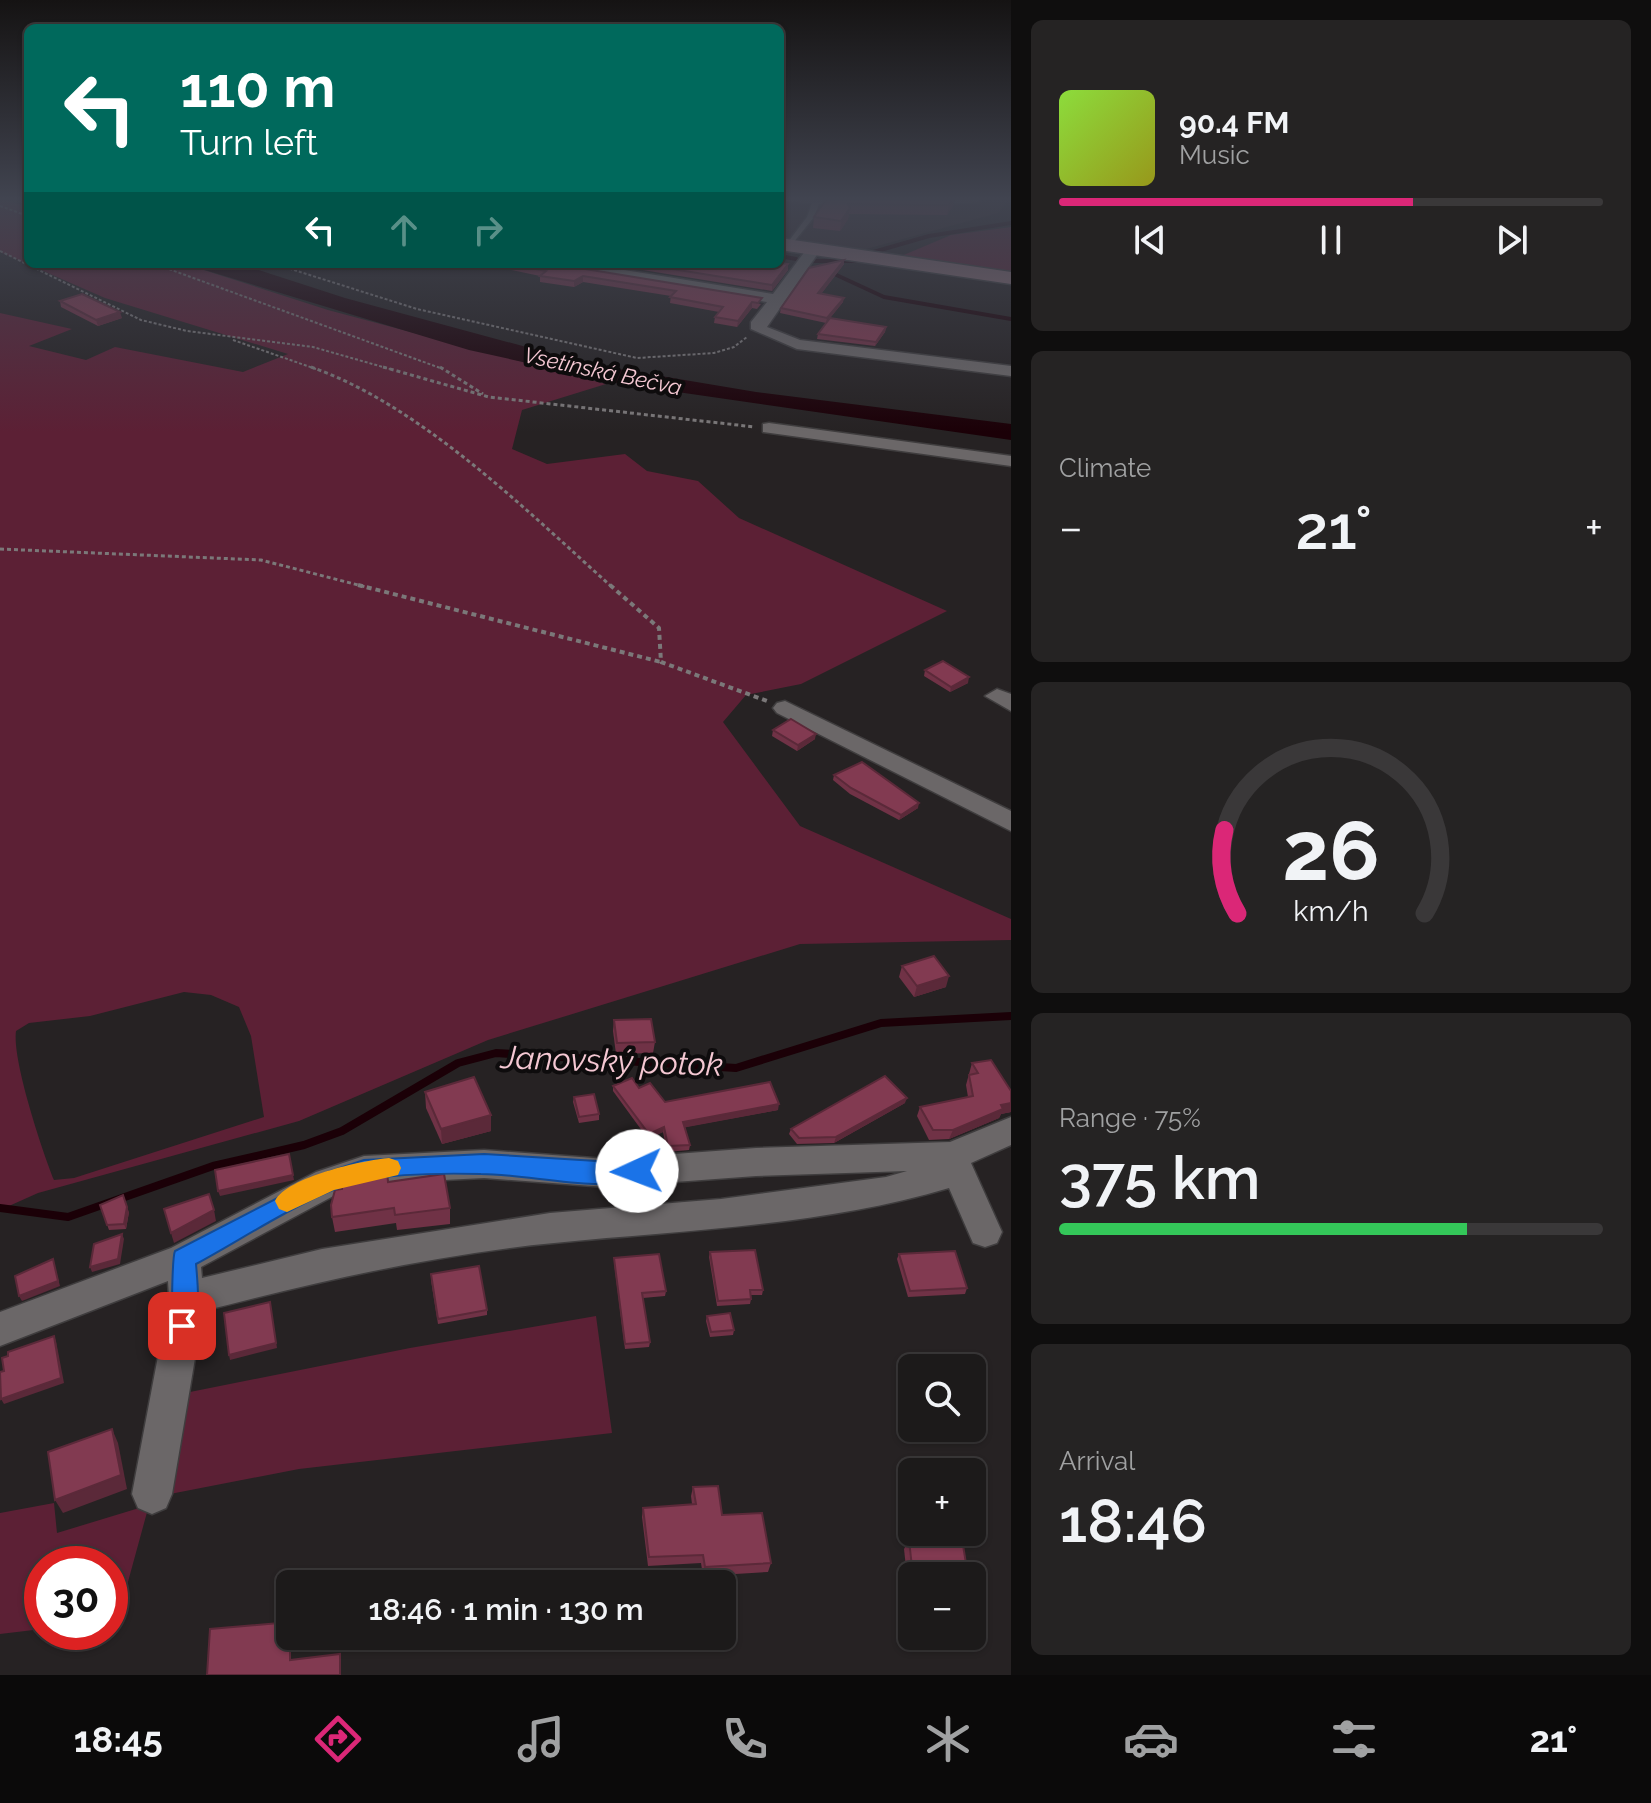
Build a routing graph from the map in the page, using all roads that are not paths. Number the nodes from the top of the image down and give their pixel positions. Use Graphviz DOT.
graph roads {
  1 [pos="636,276"];
  2 [pos="794,276"];
  3 [pos="777,299"];
  4 [pos="1011,371"];
  5 [pos="769,428"];
  6 [pos="1011,461"];
  7 [pos="785,708"];
  8 [pos="1011,822"];
  9 [pos="1011,1131"];
  10 [pos="955,1163"];
  11 [pos="985,1232"];
  12 [pos="183,1259"];
  13 [pos="187,1298"];
  14 [pos="0,1329"];
  15 [pos="152,1494"];
  1 -- 3 [label="street"];
  2 -- 3 [label="street"];
  3 -- 4 [label="street"];
  5 -- 6 [label="street"];
  7 -- 8 [label="street"];
  9 -- 10 [label="street"];
  10 -- 11 [label="street"];
  10 -- 12 [label="street"];
  10 -- 13 [label="street"];
  12 -- 13 [label="street"];
  12 -- 14 [label="street"];
  13 -- 15 [label="street"];
}
